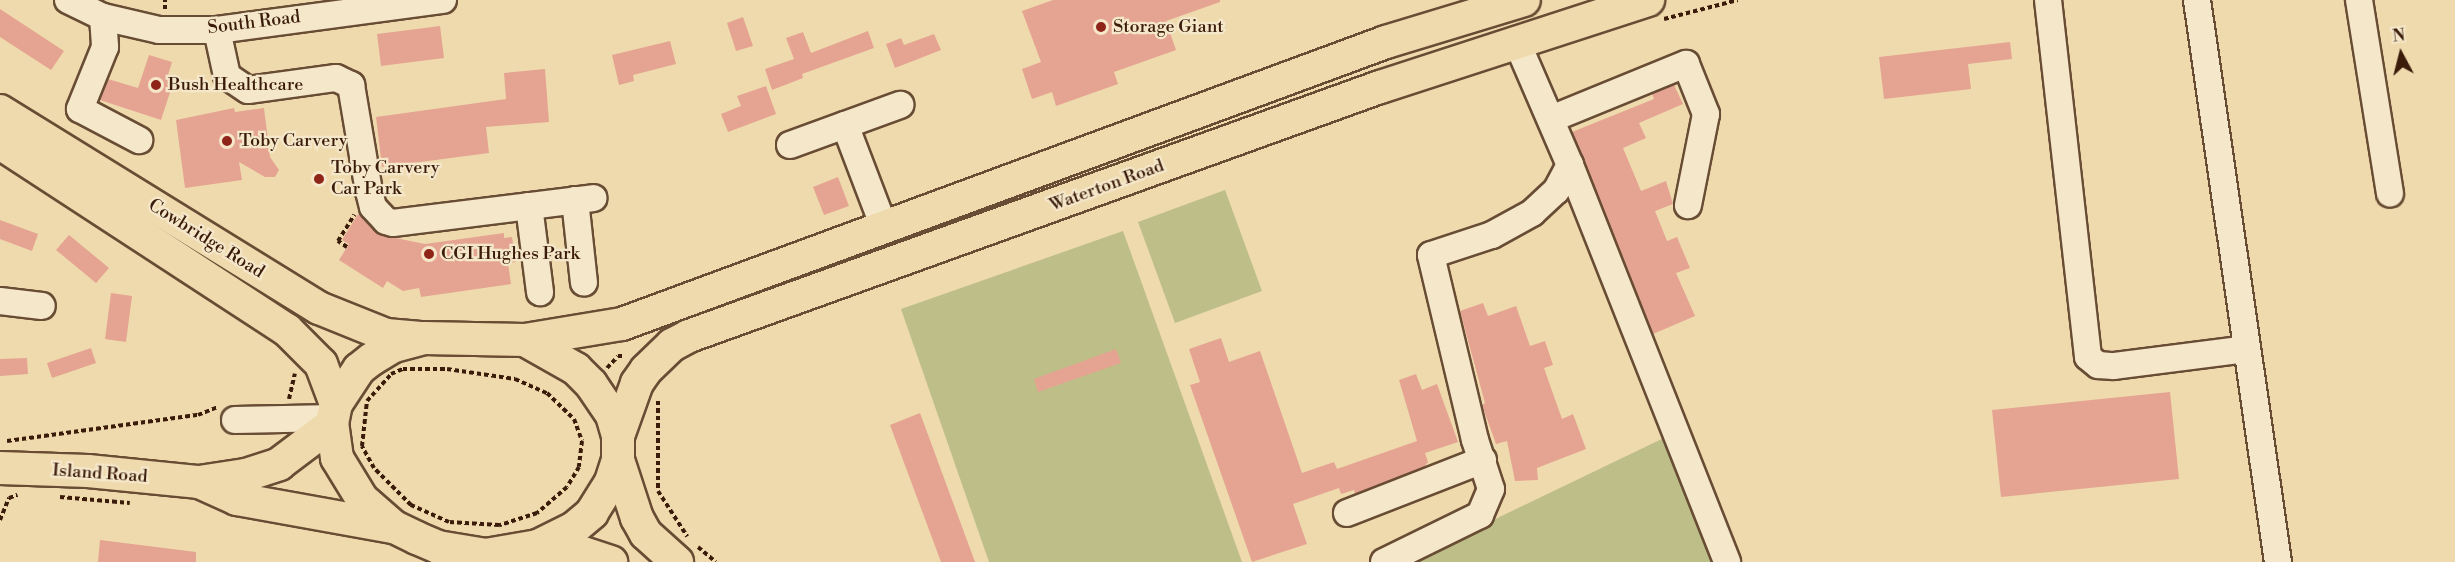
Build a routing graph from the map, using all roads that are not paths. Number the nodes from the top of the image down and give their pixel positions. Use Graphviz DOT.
graph roads {
  1 [pos="68,0"];
  2 [pos="443,0"];
  3 [pos="1524,0"];
  4 [pos="1648,0"];
  5 [pos="2048,0"];
  6 [pos="2197,0"];
  7 [pos="2359,0"];
  8 [pos="315,8"];
  9 [pos="103,17"];
  10 [pos="217,30"];
  11 [pos="1516,40"];
  12 [pos="900,105"];
  13 [pos="0,111"];
  14 [pos="1551,119"];
  15 [pos="845,126"];
  16 [pos="139,140"];
  17 [pos="0,143"];
  18 [pos="790,145"];
  19 [pos="1570,165"];
  20 [pos="2390,194"];
  21 [pos="1688,205"];
  22 [pos="530,206"];
  23 [pos="885,227"];
  24 [pos="584,283"];
  25 [pos="540,292"];
  26 [pos="0,301"];
  27 [pos="42,306"];
  28 [pos="424,338"];
  29 [pos="525,340"];
  30 [pos="2247,349"];
  31 [pos="230,411"];
  32 [pos="334,415"];
  33 [pos="618,448"];
  34 [pos="1483,460"];
  35 [pos="0,468"];
  36 [pos="199,482"];
  37 [pos="1347,513"];
  38 [pos="394,527"];
  39 [pos="538,546"];
  40 [pos="440,554"];
  41 [pos="503,558"];
  42 [pos="611,562"];
  43 [pos="677,562"];
  44 [pos="1384,562"];
  45 [pos="1727,562"];
  46 [pos="2278,562"];
  1 -- 9 [label="street, South Road"];
  2 -- 8 [label="street, South Road"];
  3 -- 23 [label="main road"];
  4 -- 11 [label="main road, Waterton Road"];
  5 -- 30 [label="street"];
  6 -- 30 [label="street"];
  7 -- 20 [label="street"];
  8 -- 10 [label="street, South Road"];
  9 -- 10 [label="street, South Road"];
  9 -- 16 [label="street"];
  10 -- 22 [label="street"];
  11 -- 14 [label="street"];
  11 -- 33 [label="main road, Waterton Road"];
  12 -- 15 [label="street"];
  13 -- 28 [label="main road, Cowbridge Road"];
  14 -- 19 [label="street"];
  14 -- 21 [label="street"];
  15 -- 18 [label="street"];
  15 -- 23 [label="street"];
  17 -- 32 [label="main road, Cowbridge Road"];
  19 -- 34 [label="street"];
  19 -- 45 [label="street"];
  22 -- 24 [label="street"];
  22 -- 25 [label="street"];
  23 -- 29 [label="main road"];
  26 -- 27 [label="street"];
  28 -- 29 [label="main road"];
  28 -- 32 [label="main road"];
  29 -- 33 [label="main road"];
  30 -- 46 [label="street"];
  31 -- 32 [label="street"];
  32 -- 36 [label="main road"];
  32 -- 38 [label="main road, Cowbridge Road"];
  33 -- 39 [label="main road, Waterton Road"];
  33 -- 43 [label="main road"];
  34 -- 37 [label="street"];
  34 -- 44 [label="street"];
  35 -- 36 [label="main road, Island Road"];
  36 -- 38 [label="main road"];
  38 -- 40 [label="main road"];
  39 -- 41 [label="main road"];
  39 -- 42 [label="main road"];
  40 -- 41 [label="main road"];
}
